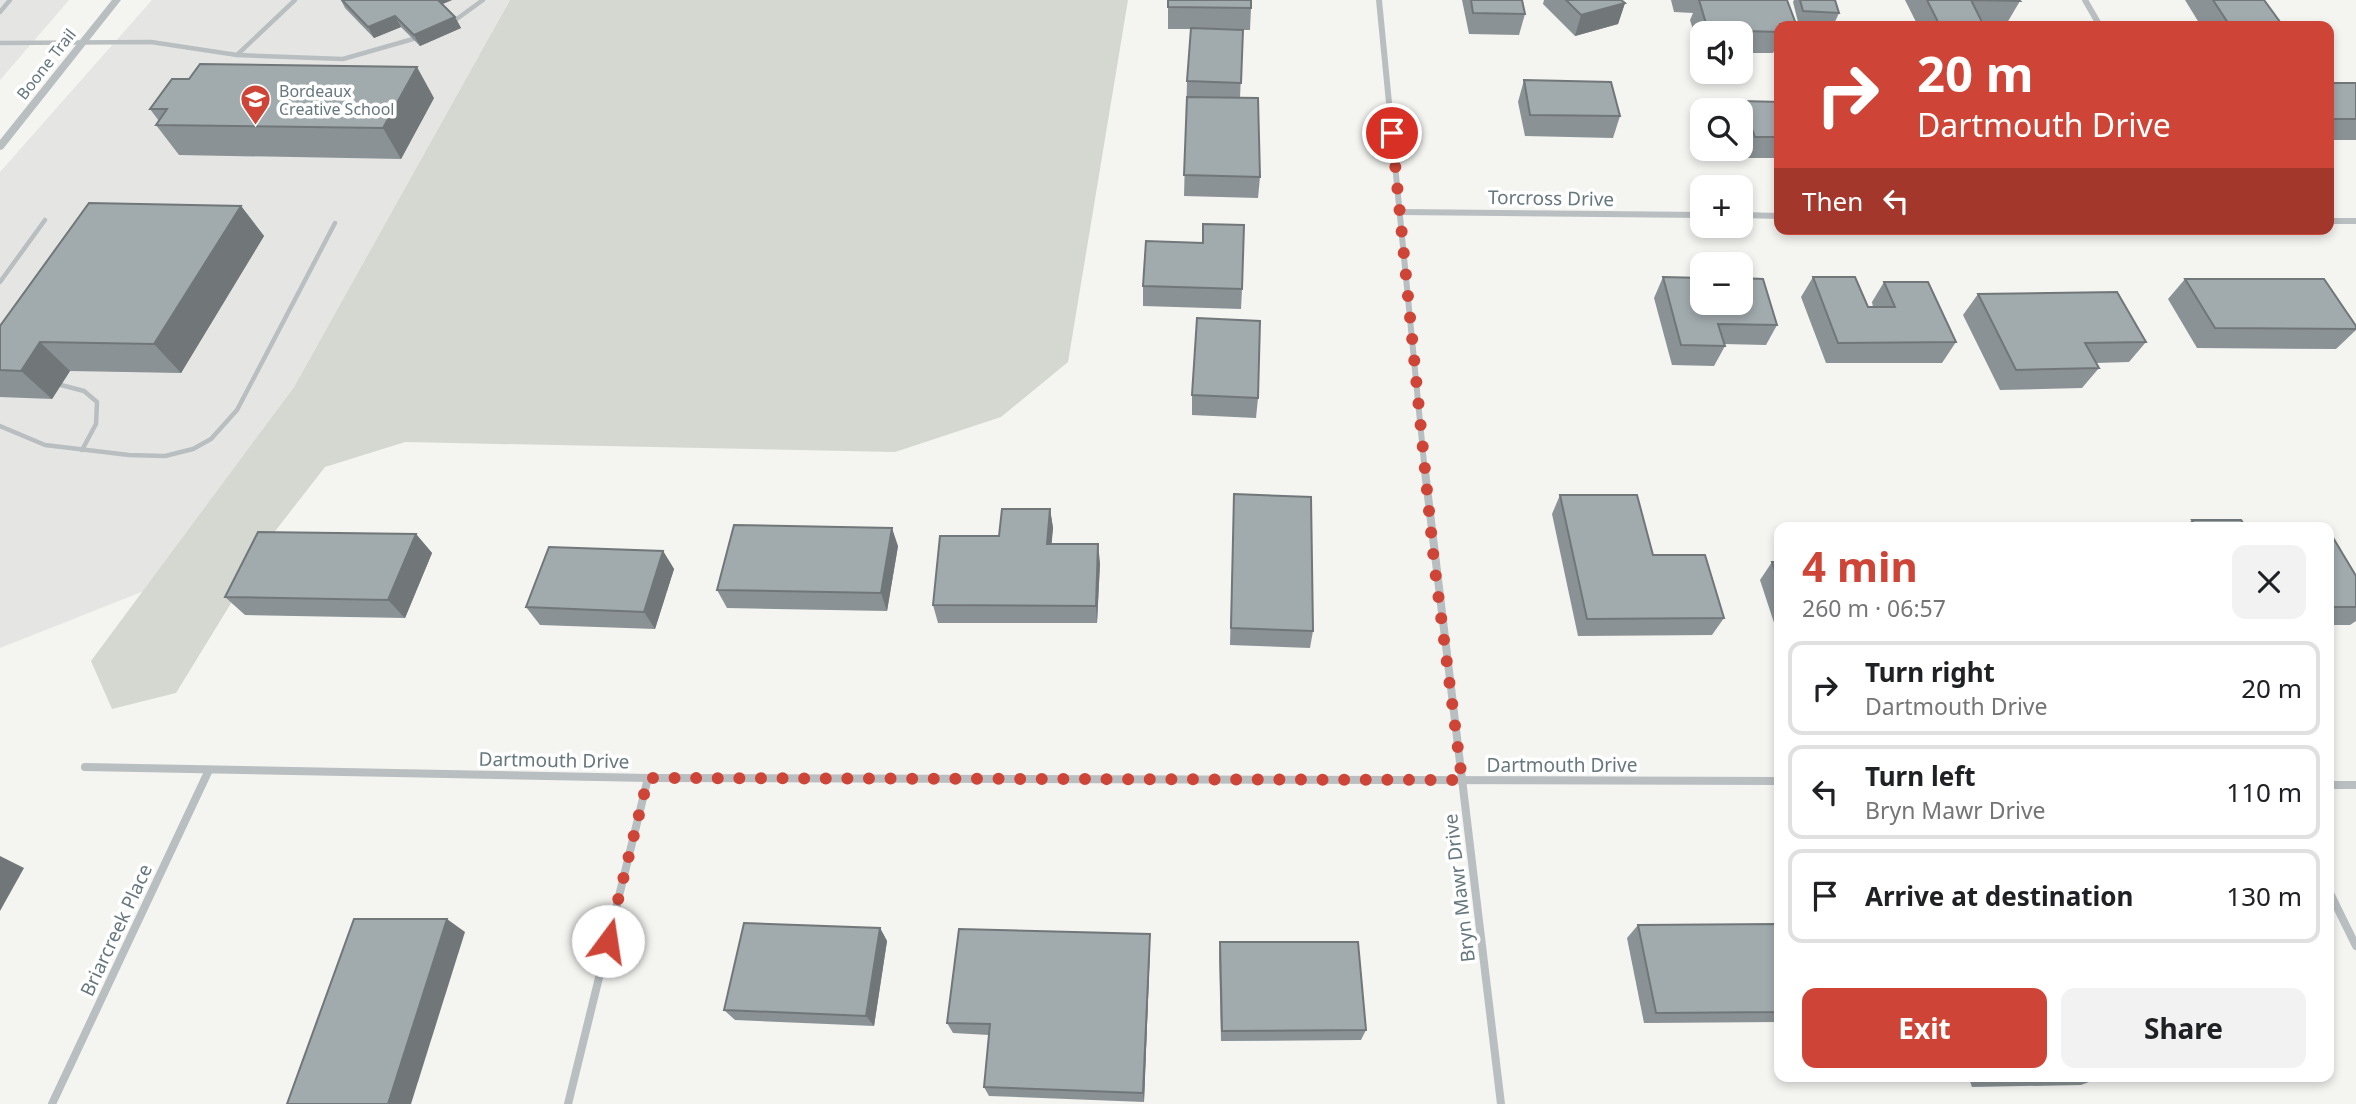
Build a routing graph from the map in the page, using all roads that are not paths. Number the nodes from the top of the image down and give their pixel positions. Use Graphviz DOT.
graph roads {
  1 [pos="10,0"];
  2 [pos="117,0"];
  3 [pos="295,0"];
  4 [pos="483,0"];
  5 [pos="1379,0"];
  6 [pos="2085,0"];
  7 [pos="0,12"];
  8 [pos="454,21"];
  9 [pos="2097,21"];
  10 [pos="414,39"];
  11 [pos="84,42"];
  12 [pos="0,43"];
  13 [pos="237,55"];
  14 [pos="0,147"];
  15 [pos="1400,212"];
  16 [pos="1690,215"];
  17 [pos="1753,215"];
  18 [pos="1774,216"];
  19 [pos="45,220"];
  20 [pos="2334,221"];
  21 [pos="2356,221"];
  22 [pos="335,223"];
  23 [pos="0,282"];
  24 [pos="61,385"];
  25 [pos="0,426"];
  26 [pos="82,450"];
  27 [pos="85,767"];
  28 [pos="209,770"];
  29 [pos="648,778"];
  30 [pos="1462,780"];
  31 [pos="1774,781"];
  32 [pos="2334,785"];
  33 [pos="2356,785"];
  34 [pos="2334,901"];
  35 [pos="2356,946"];
  36 [pos="52,1104"];
  37 [pos="568,1104"];
  38 [pos="1501,1104"];
  1 -- 7 [label="lane"];
  2 -- 11 [label="street, Boone Trail"];
  3 -- 13 [label="lane"];
  4 -- 8 [label="lane"];
  5 -- 15 [label="street, Bryn Mawr Drive"];
  6 -- 9 [label="street"];
  10 -- 13 [label="lane"];
  11 -- 12 [label="lane"];
  11 -- 13 [label="lane"];
  11 -- 14 [label="street, Boone Trail"];
  15 -- 16 [label="street, Torcross Drive"];
  15 -- 30 [label="street, Bryn Mawr Drive"];
  17 -- 18 [label="street"];
  19 -- 23 [label="lane"];
  20 -- 21 [label="street"];
  22 -- 26 [label="lane"];
  24 -- 26 [label="lane"];
  25 -- 26 [label="lane"];
  27 -- 28 [label="street, Dartmouth Drive"];
  28 -- 29 [label="street, Dartmouth Drive"];
  28 -- 36 [label="street, Briarcreek Place"];
  29 -- 30 [label="street, Dartmouth Drive"];
  29 -- 37 [label="street"];
  30 -- 31 [label="street, Dartmouth Drive"];
  30 -- 38 [label="street, Bryn Mawr Drive"];
  32 -- 33 [label="street"];
  34 -- 35 [label="street"];
}
